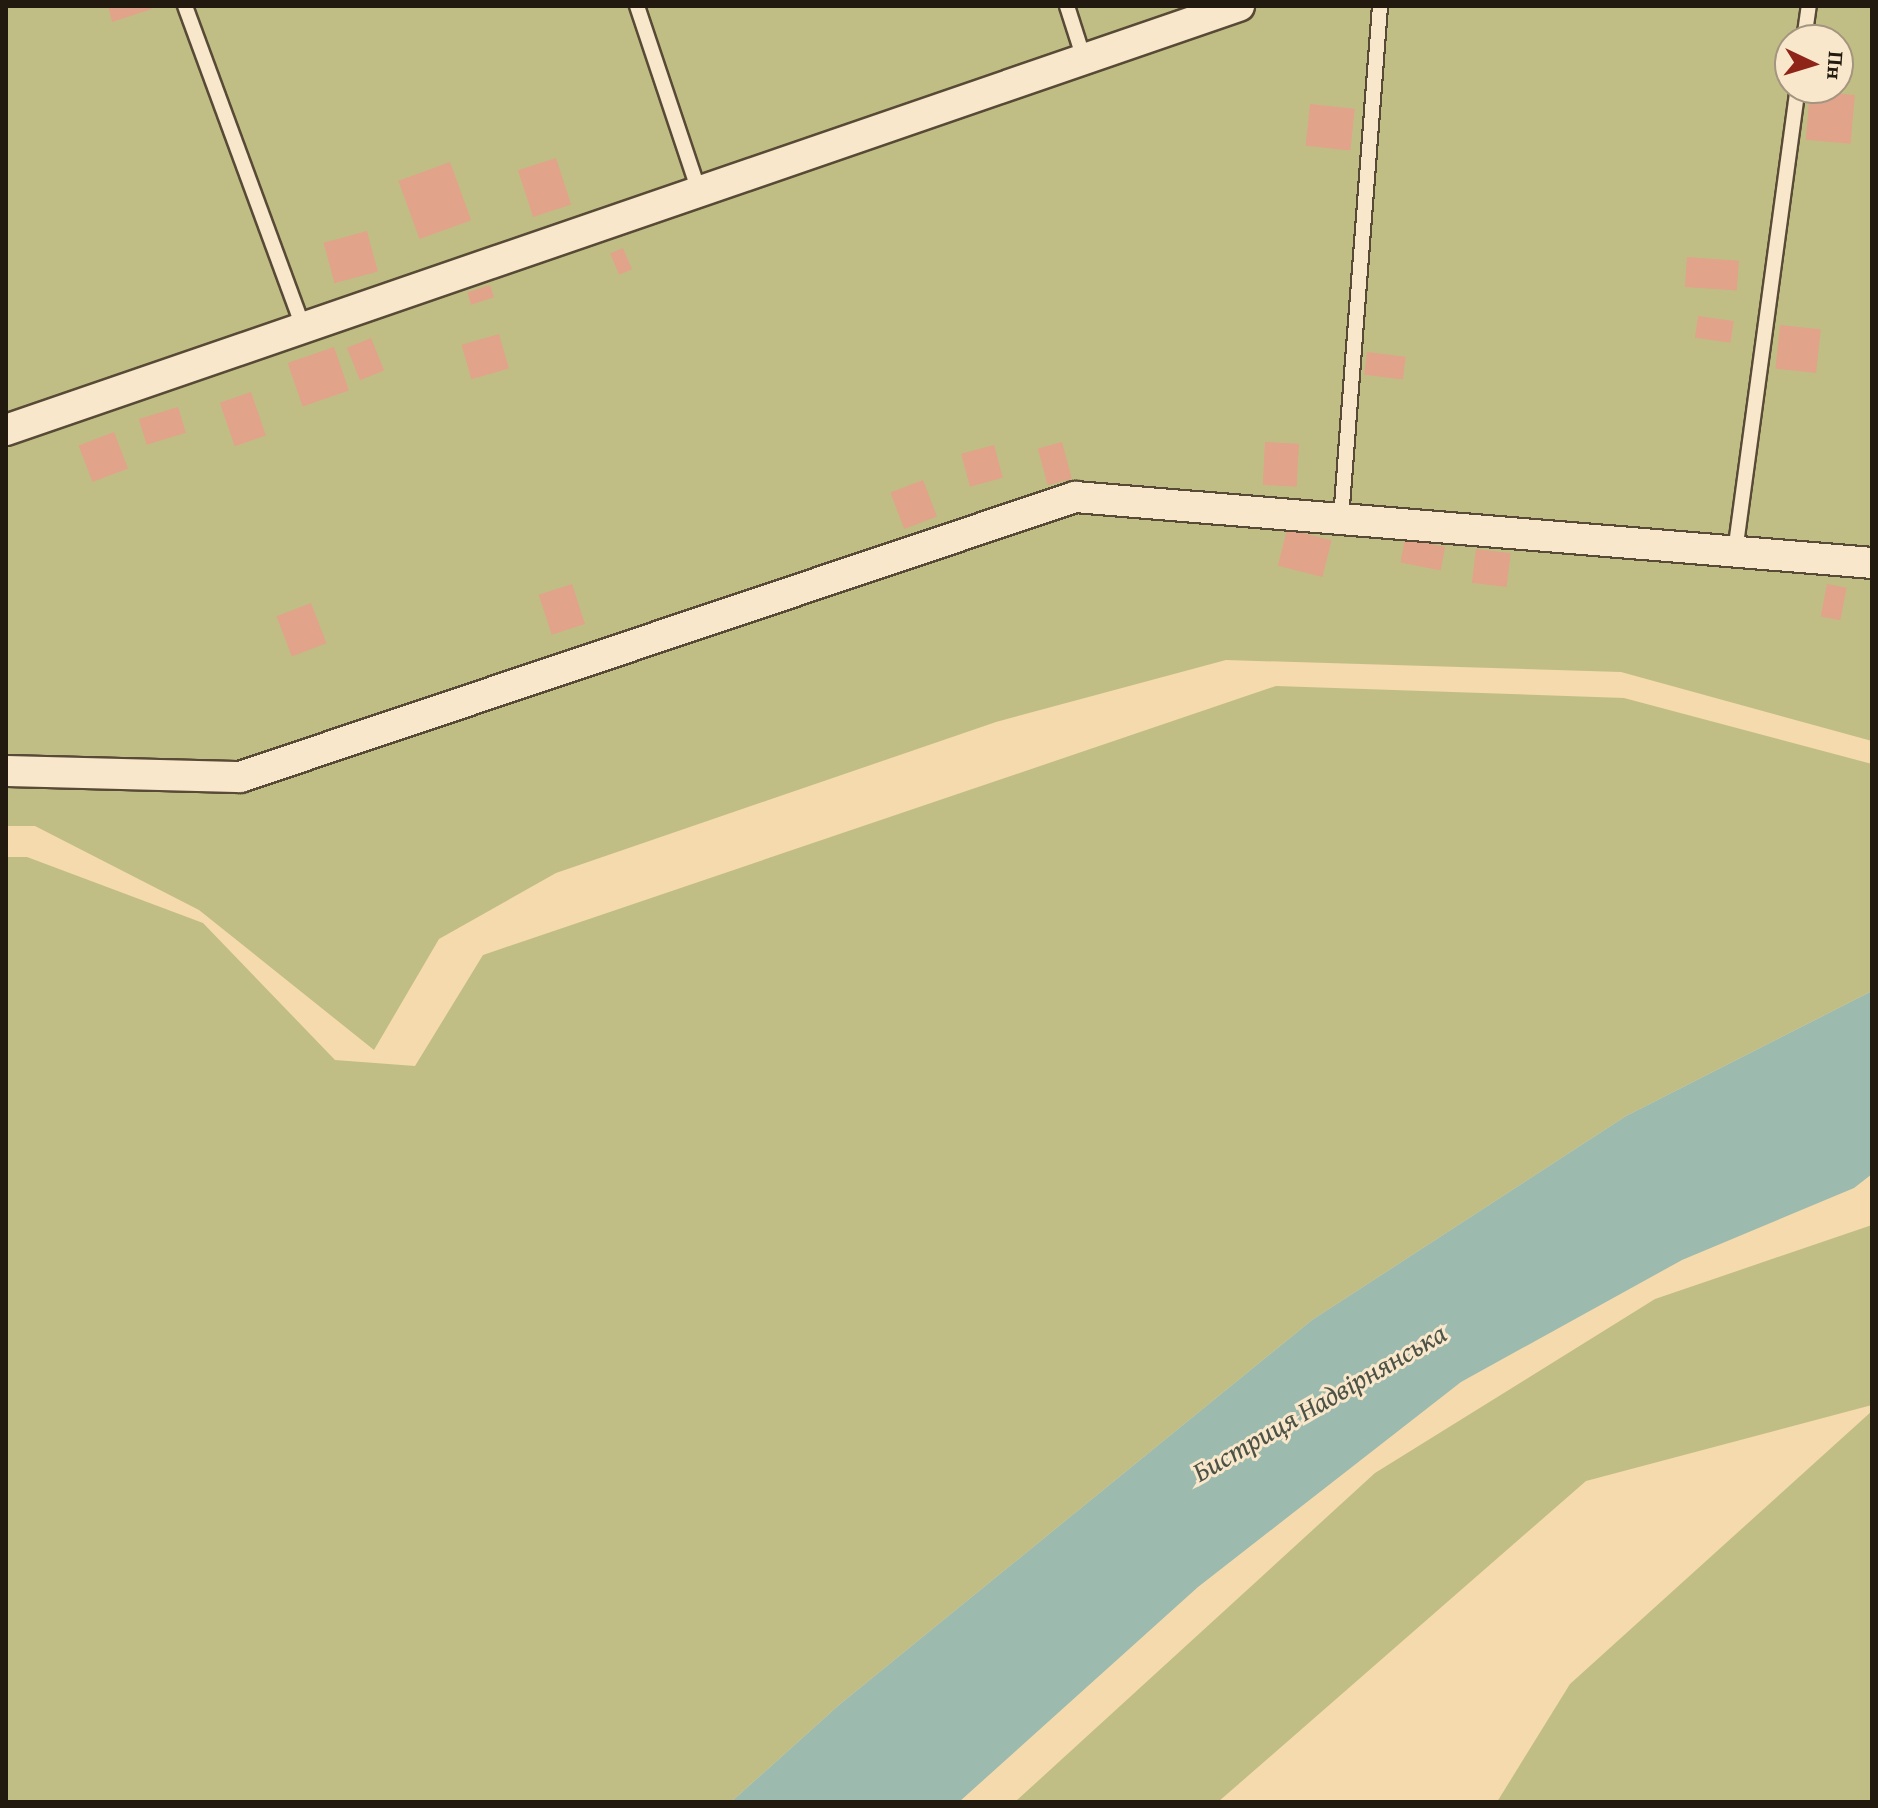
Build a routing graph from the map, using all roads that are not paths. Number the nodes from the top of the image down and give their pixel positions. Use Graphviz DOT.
graph roads {
  1 [pos="185,6"];
  2 [pos="637,6"];
  3 [pos="1067,6"];
  4 [pos="1239,6"];
  5 [pos="1380,6"];
  6 [pos="1084,59"];
  7 [pos="1796,104"];
  8 [pos="699,191"];
  9 [pos="303,327"];
  10 [pos="6,430"];
  11 [pos="1341,519"];
  12 [pos="1735,552"];
  13 [pos="1872,563"];
  14 [pos="6,771"];
  1 -- 9 [label="lane"];
  2 -- 8 [label="lane"];
  3 -- 6 [label="lane"];
  4 -- 6 [label="street"];
  5 -- 11 [label="lane"];
  6 -- 8 [label="street"];
  7 -- 12 [label="lane"];
  8 -- 9 [label="street"];
  9 -- 10 [label="street"];
  11 -- 12 [label="street"];
  11 -- 14 [label="street"];
  12 -- 13 [label="street"];
}
